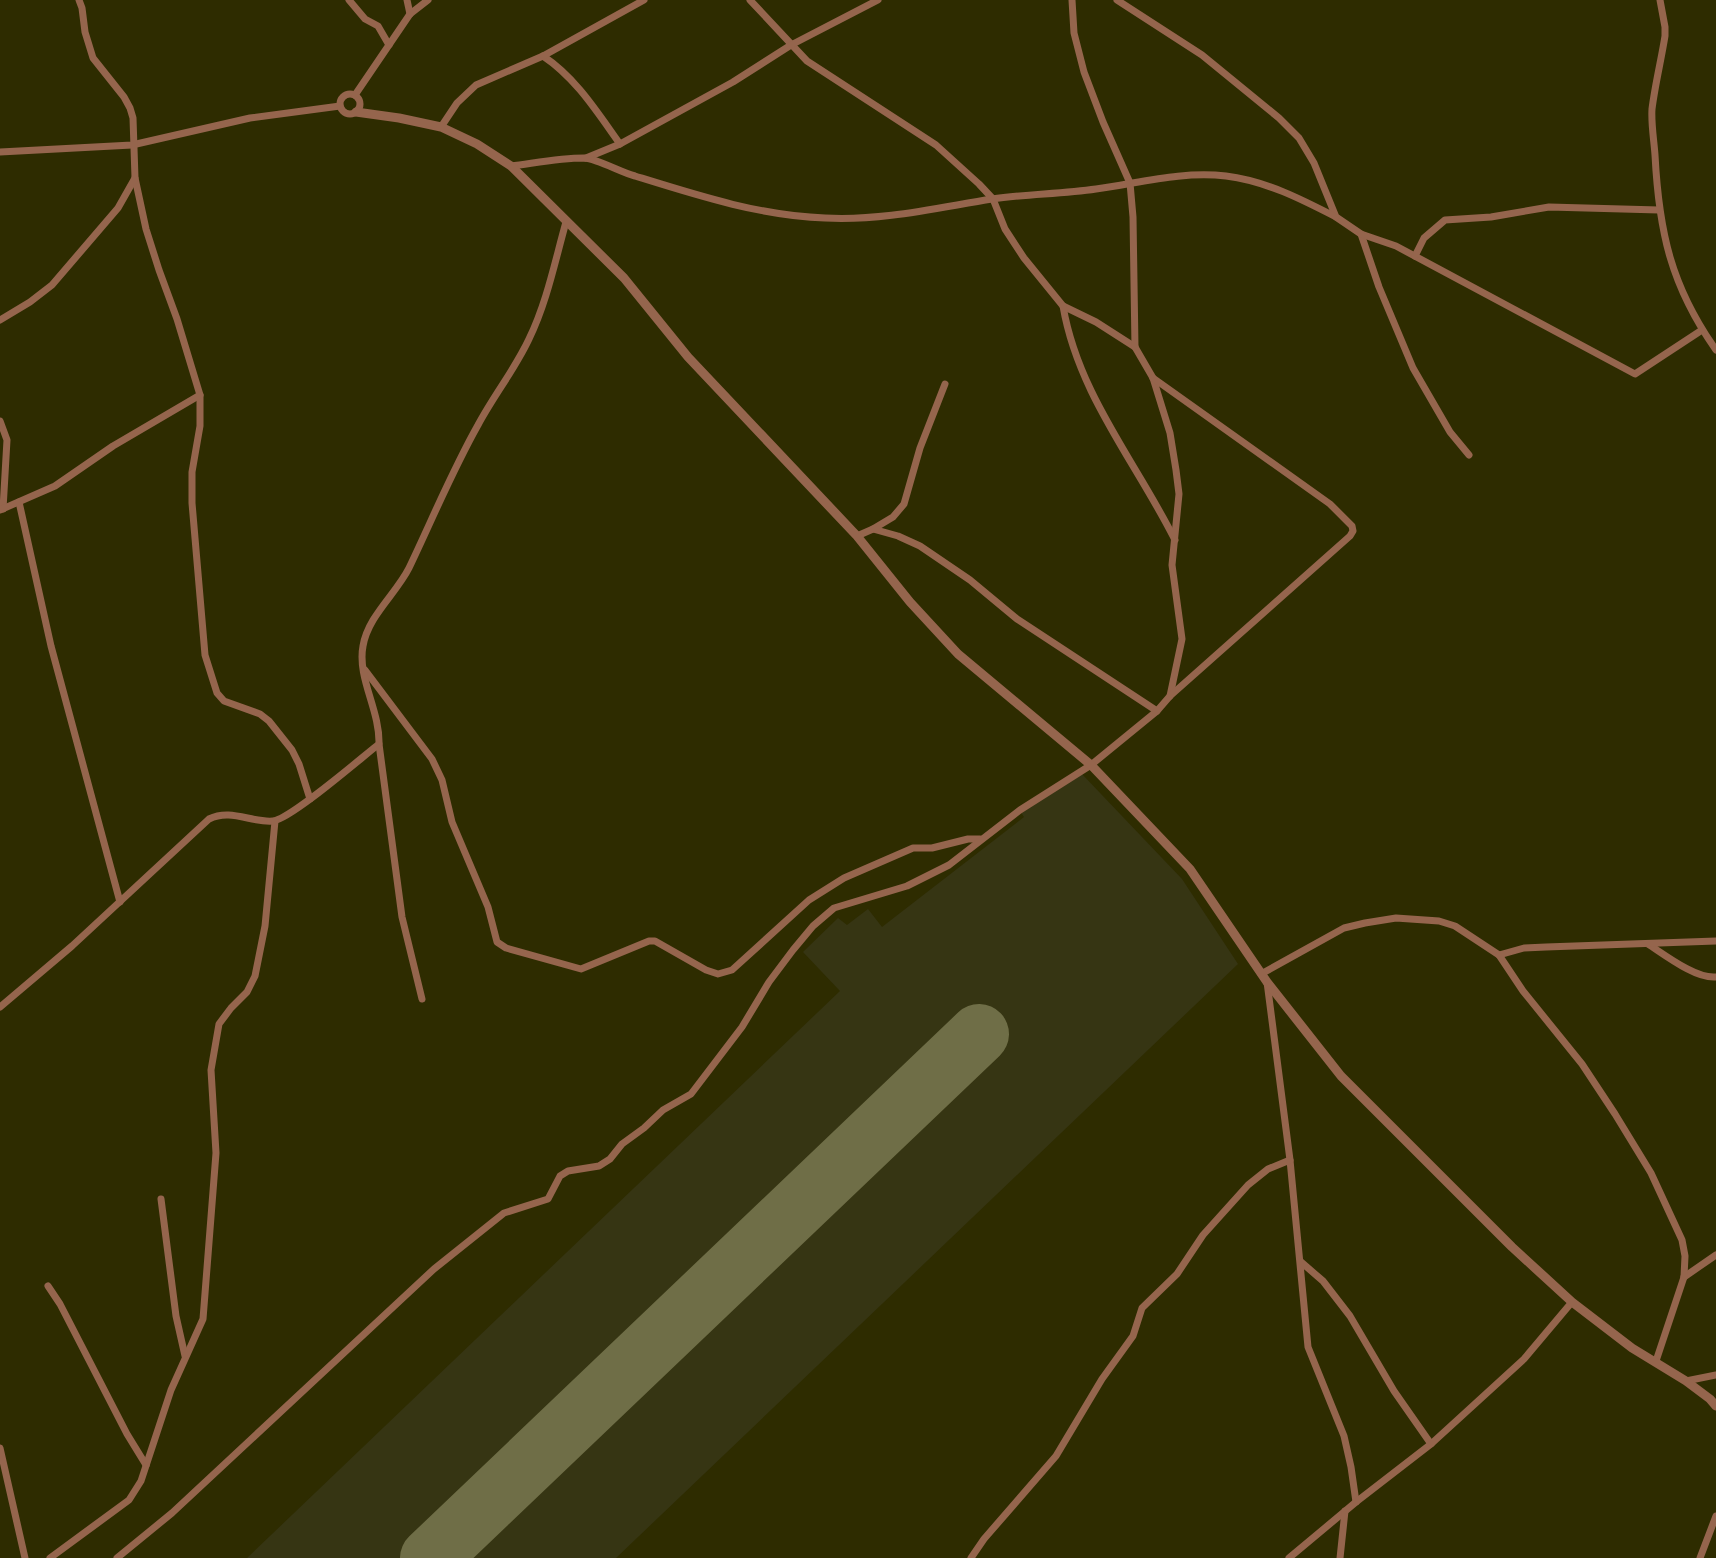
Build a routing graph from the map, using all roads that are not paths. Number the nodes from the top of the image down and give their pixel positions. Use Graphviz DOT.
graph roads {
  1 [pos="79,0"];
  2 [pos="348,0"];
  3 [pos="407,0"];
  4 [pos="428,0"];
  5 [pos="644,0"];
  6 [pos="750,0"];
  7 [pos="878,0"];
  8 [pos="1072,0"];
  9 [pos="1117,0"];
  10 [pos="1660,0"];
  11 [pos="410,14"];
  12 [pos="389,45"];
  13 [pos="791,45"];
  14 [pos="543,56"];
  15 [pos="355,95"];
  16 [pos="340,106"];
  17 [pos="356,112"];
  18 [pos="441,127"];
  19 [pos="620,144"];
  20 [pos="132,145"];
  21 [pos="0,152"];
  22 [pos="586,158"];
  23 [pos="511,166"];
  24 [pos="135,178"];
  25 [pos="1130,183"];
  26 [pos="993,199"];
  27 [pos="1659,210"];
  28 [pos="1336,217"];
  29 [pos="566,222"];
  30 [pos="1361,234"];
  31 [pos="1415,256"];
  32 [pos="1063,306"];
  33 [pos="0,320"];
  34 [pos="1702,330"];
  35 [pos="1135,347"];
  36 [pos="1716,350"];
  37 [pos="1154,378"];
  38 [pos="945,384"];
  39 [pos="200,395"];
  40 [pos="0,421"];
  41 [pos="1469,455"];
  42 [pos="19,502"];
  43 [pos="1,509"];
  44 [pos="873,530"];
  45 [pos="857,536"];
  46 [pos="1175,540"];
  47 [pos="362,666"];
  48 [pos="1170,696"];
  49 [pos="1157,711"];
  50 [pos="379,744"];
  51 [pos="1090,765"];
  52 [pos="310,799"];
  53 [pos="275,821"];
  54 [pos="980,839"];
  55 [pos="120,902"];
  56 [pos="1716,941"];
  57 [pos="1646,943"];
  58 [pos="1499,955"];
  59 [pos="1716,977"];
  60 [pos="1264,978"];
  61 [pos="422,999"];
  62 [pos="0,1007"];
  63 [pos="1290,1160"];
  64 [pos="162,1199"];
  65 [pos="1716,1255"];
  66 [pos="1301,1262"];
  67 [pos="1684,1277"];
  68 [pos="48,1286"];
  69 [pos="1572,1302"];
  70 [pos="185,1356"];
  71 [pos="1656,1361"];
  72 [pos="1716,1375"];
  73 [pos="1686,1381"];
  74 [pos="1716,1406"];
  75 [pos="1431,1444"];
  76 [pos="0,1449"];
  77 [pos="146,1465"];
  78 [pos="1356,1502"];
  79 [pos="1345,1511"];
  80 [pos="1716,1516"];
  81 [pos="25,1558"];
  82 [pos="50,1558"];
  83 [pos="117,1558"];
  84 [pos="971,1558"];
  85 [pos="1289,1558"];
  86 [pos="1340,1558"];
  87 [pos="1700,1558"];
  1 -- 20 [label="street"];
  2 -- 12 [label="street"];
  3 -- 11 [label="street"];
  4 -- 11 [label="street"];
  5 -- 14 [label="street"];
  6 -- 13 [label="street"];
  7 -- 13 [label="street"];
  8 -- 25 [label="street"];
  9 -- 28 [label="street"];
  10 -- 27 [label="street"];
  11 -- 12 [label="street"];
  12 -- 15 [label="street"];
  13 -- 19 [label="street"];
  13 -- 26 [label="street"];
  14 -- 18 [label="street"];
  14 -- 19 [label="street"];
  15 -- 16 [label="street"];
  15 -- 17 [label="street"];
  16 -- 17 [label="street"];
  16 -- 20 [label="street"];
  17 -- 18 [label="street"];
  18 -- 23 [label="street"];
  19 -- 22 [label="street"];
  20 -- 21 [label="street"];
  20 -- 24 [label="street"];
  22 -- 23 [label="street"];
  22 -- 26 [label="street"];
  23 -- 29 [label="street"];
  24 -- 33 [label="street"];
  24 -- 39 [label="street"];
  25 -- 26 [label="street"];
  25 -- 28 [label="street"];
  25 -- 35 [label="street"];
  26 -- 32 [label="street"];
  27 -- 31 [label="street"];
  27 -- 34 [label="street"];
  28 -- 30 [label="street"];
  29 -- 45 [label="street"];
  29 -- 47 [label="street"];
  30 -- 31 [label="street"];
  30 -- 41 [label="street"];
  31 -- 34 [label="street"];
  32 -- 35 [label="street"];
  32 -- 46 [label="street"];
  34 -- 36 [label="street"];
  35 -- 37 [label="street"];
  37 -- 46 [label="street"];
  37 -- 48 [label="street"];
  38 -- 44 [label="street"];
  39 -- 42 [label="street"];
  39 -- 52 [label="street"];
  40 -- 43 [label="street"];
  42 -- 43 [label="street"];
  42 -- 55 [label="street"];
  44 -- 45 [label="street"];
  44 -- 49 [label="street"];
  45 -- 51 [label="street"];
  46 -- 48 [label="street"];
  47 -- 50 [label="street"];
  47 -- 54 [label="street"];
  48 -- 49 [label="street"];
  49 -- 51 [label="street"];
  50 -- 52 [label="street"];
  50 -- 61 [label="street"];
  51 -- 54 [label="street"];
  51 -- 60 [label="street"];
  52 -- 53 [label="street"];
  53 -- 55 [label="street"];
  53 -- 70 [label="street"];
  54 -- 83 [label="street"];
  55 -- 62 [label="street"];
  56 -- 57 [label="street"];
  57 -- 58 [label="street"];
  57 -- 59 [label="street"];
  58 -- 60 [label="street"];
  58 -- 67 [label="street"];
  60 -- 63 [label="street"];
  60 -- 69 [label="street"];
  63 -- 66 [label="street"];
  63 -- 84 [label="street"];
  64 -- 70 [label="street"];
  65 -- 67 [label="street"];
  66 -- 75 [label="street"];
  66 -- 78 [label="street"];
  67 -- 71 [label="street"];
  68 -- 77 [label="street"];
  69 -- 71 [label="street"];
  69 -- 75 [label="street"];
  70 -- 77 [label="street"];
  71 -- 73 [label="street"];
  72 -- 73 [label="street"];
  73 -- 74 [label="street"];
  75 -- 78 [label="street"];
  76 -- 81 [label="street"];
  77 -- 82 [label="street"];
  78 -- 79 [label="street"];
  79 -- 85 [label="street"];
  79 -- 86 [label="street"];
  80 -- 87 [label="street"];
}
